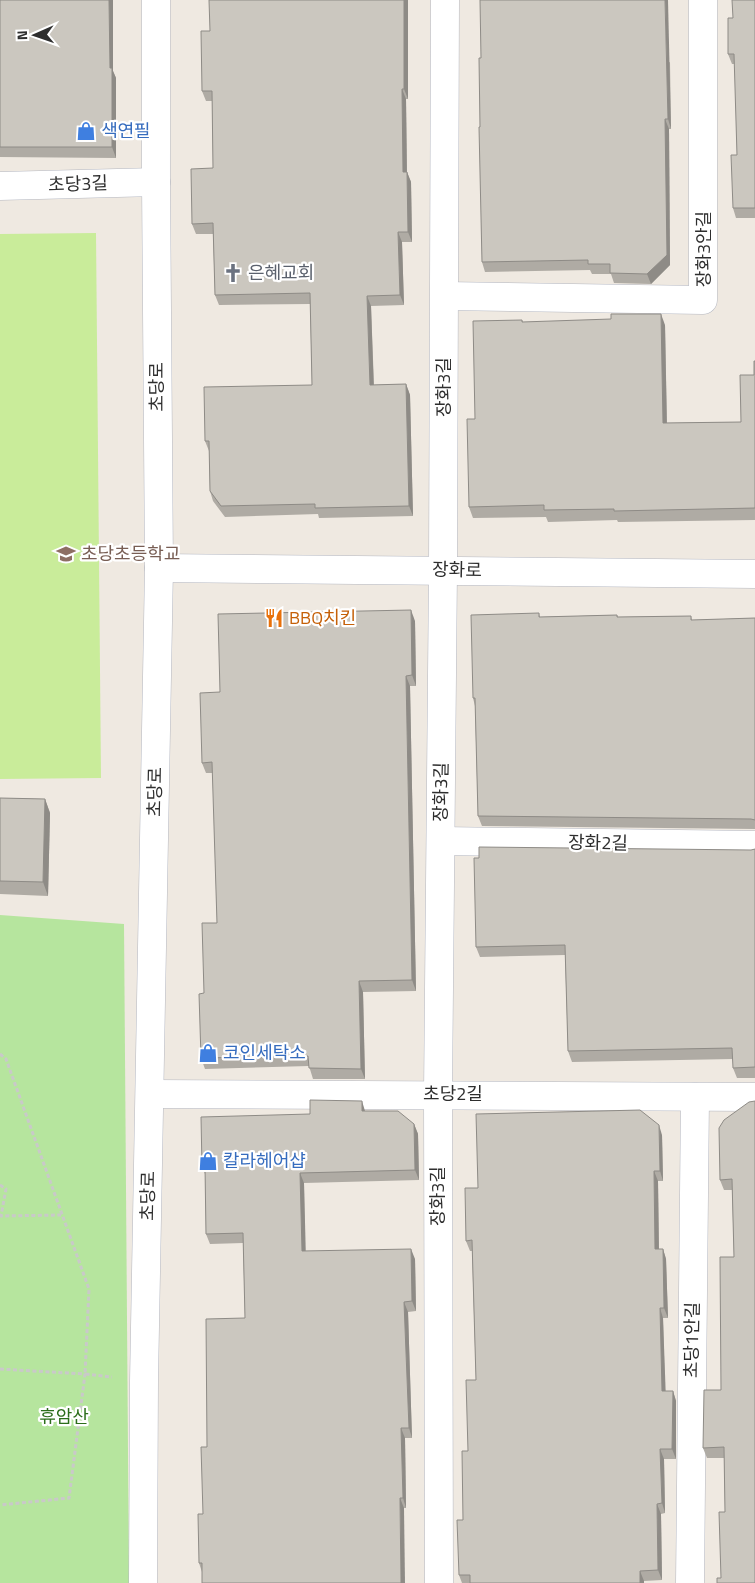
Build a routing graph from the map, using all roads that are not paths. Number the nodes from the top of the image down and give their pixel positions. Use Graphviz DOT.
graph roads {
  1 [pos="156,0"];
  2 [pos="445,0"];
  3 [pos="703,0"];
  4 [pos="156,182"];
  5 [pos="0,186"];
  6 [pos="444,296"];
  7 [pos="159,568"];
  8 [pos="443,570"];
  9 [pos="755,574"];
  10 [pos="441,841"];
  11 [pos="755,845"];
  12 [pos="150,1094"];
  13 [pos="438,1094"];
  14 [pos="695,1097"];
  15 [pos="755,1097"];
  16 [pos="143,1583"];
  17 [pos="439,1583"];
  18 [pos="690,1583"];
  1 -- 4 [label="street, 초당로"];
  2 -- 6 [label="street, 장화3길"];
  3 -- 6 [label="street, 장화3안길"];
  4 -- 5 [label="street, 초당3길"];
  4 -- 7 [label="street, 초당로"];
  6 -- 8 [label="street, 장화3길"];
  7 -- 8 [label="street, 장화로"];
  7 -- 12 [label="street, 초당로"];
  8 -- 9 [label="street, 장화로"];
  8 -- 10 [label="street, 장화3길"];
  10 -- 11 [label="street, 장화2길"];
  10 -- 13 [label="street, 장화3길"];
  12 -- 13 [label="street, 초당2길"];
  12 -- 16 [label="street, 초당로"];
  13 -- 14 [label="street, 초당2길"];
  13 -- 17 [label="street, 장화3길"];
  14 -- 15 [label="street, 초당2길"];
  14 -- 18 [label="street, 초당1안길"];
}
